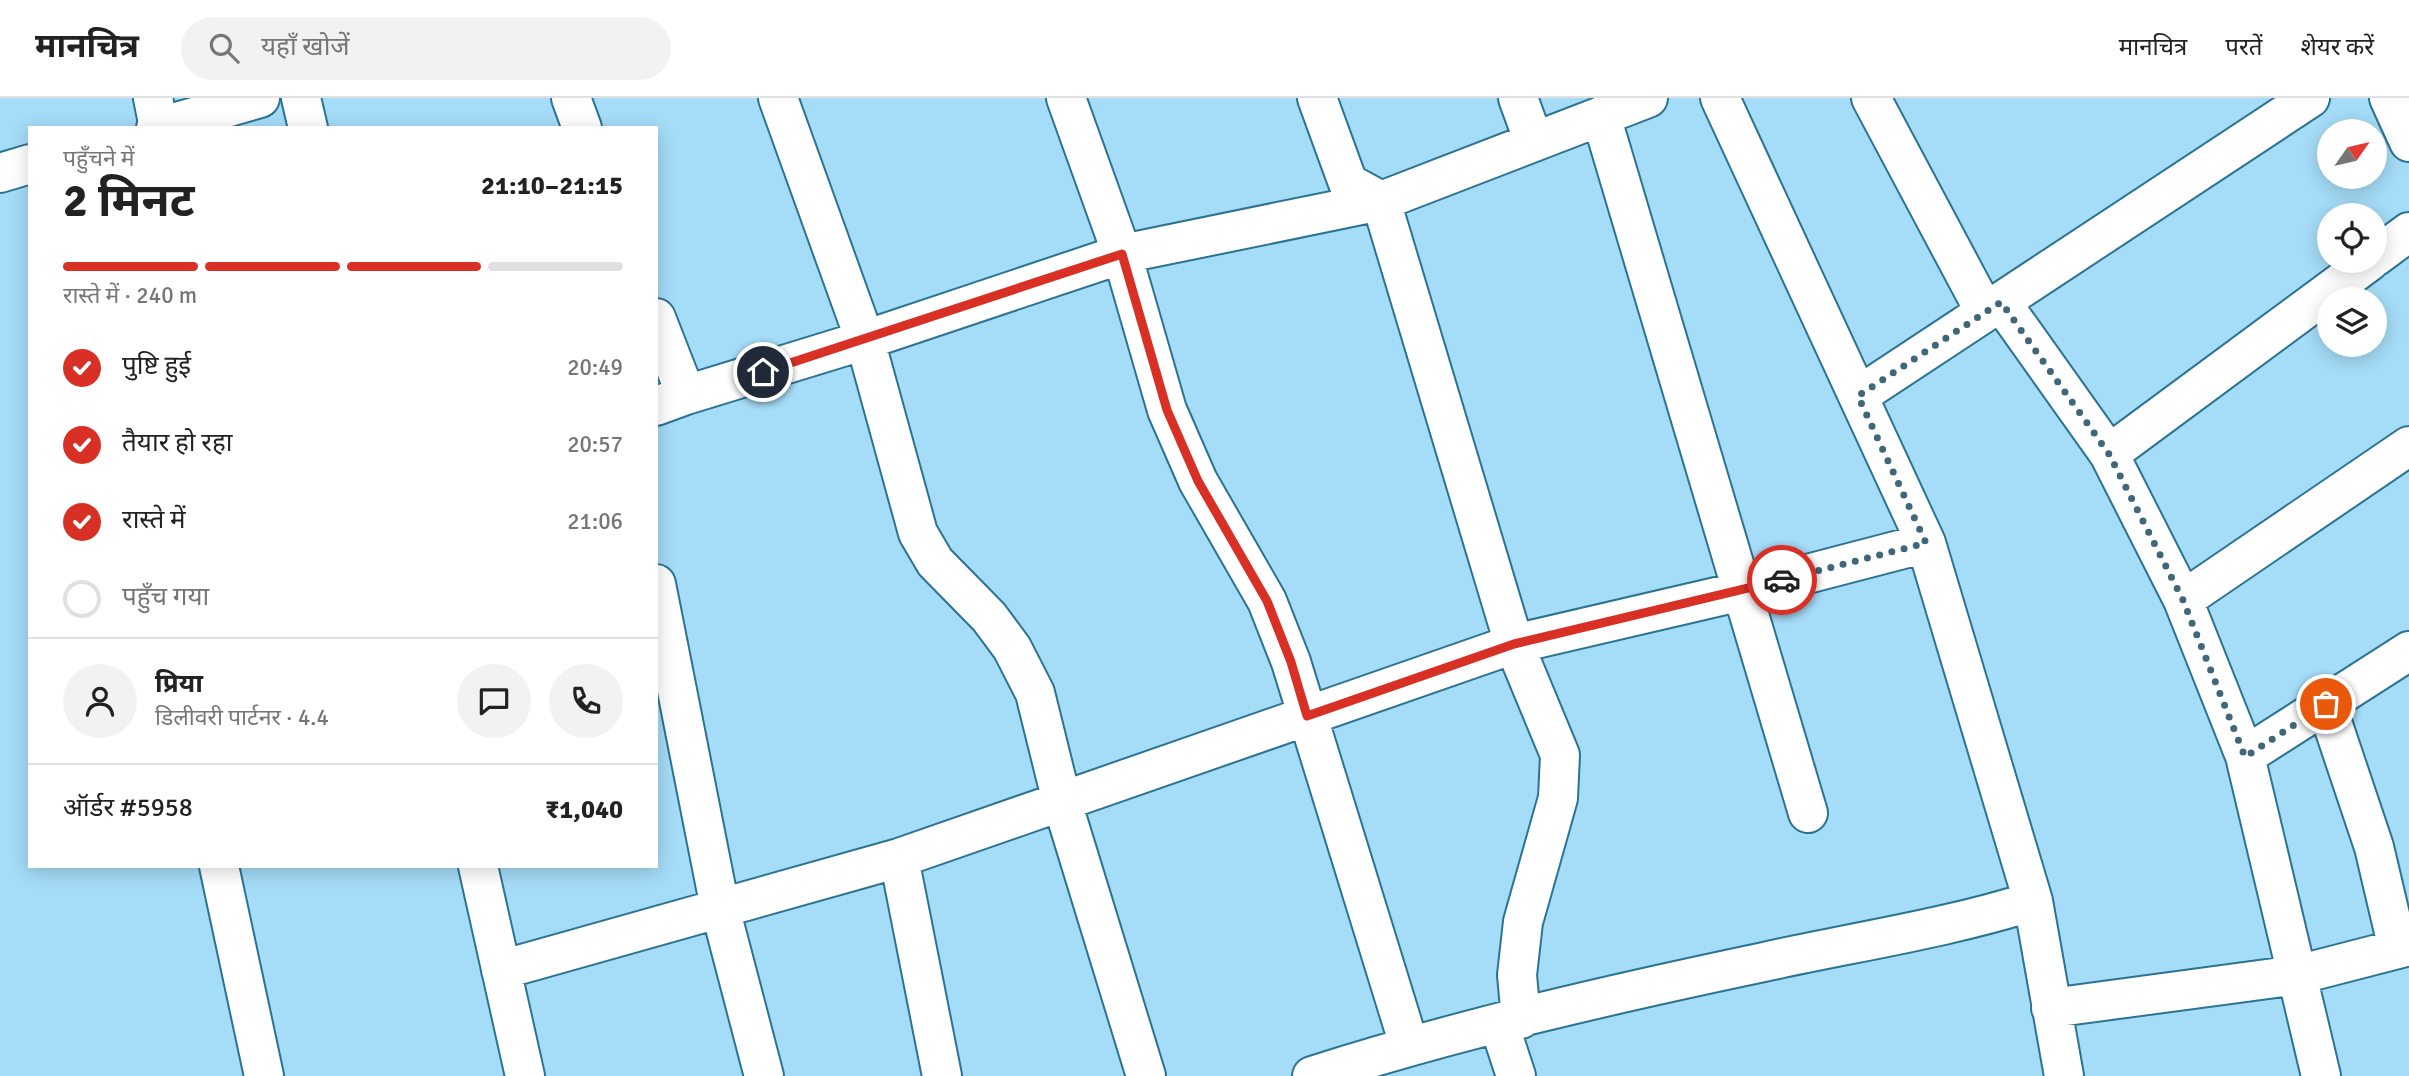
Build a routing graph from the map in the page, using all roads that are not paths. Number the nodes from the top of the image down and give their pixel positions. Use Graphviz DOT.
graph roads {
  1 [pos="153,98"];
  2 [pos="260,98"];
  3 [pos="302,98"];
  4 [pos="571,98"];
  5 [pos="778,98"];
  6 [pos="1066,98"];
  7 [pos="1317,98"];
  8 [pos="1518,98"];
  9 [pos="1648,98"];
  10 [pos="1720,98"];
  11 [pos="1871,98"];
  12 [pos="2310,98"];
  13 [pos="2389,98"];
  14 [pos="1601,116"];
  15 [pos="158,126"];
  16 [pos="162,126"];
  17 [pos="308,126"];
  18 [pos="581,126"];
  19 [pos="1534,142"];
  20 [pos="2409,142"];
  21 [pos="28,165"];
  22 [pos="0,173"];
  23 [pos="1381,201"];
  24 [pos="2409,232"];
  25 [pos="2387,248"];
  26 [pos="1122,254"];
  27 [pos="2354,273"];
  28 [pos="1993,307"];
  29 [pos="658,329"];
  30 [pos="865,340"];
  31 [pos="1858,396"];
  32 [pos="671,400"];
  33 [pos="2409,446"];
  34 [pos="2109,454"];
  35 [pos="1926,543"];
  36 [pos="1742,591"];
  37 [pos="658,594"];
  38 [pos="2183,600"];
  39 [pos="1514,644"];
  40 [pos="2409,651"];
  41 [pos="2326,704"];
  42 [pos="1307,716"];
  43 [pos="2245,757"];
  44 [pos="1062,802"];
  45 [pos="1808,813"];
  46 [pos="899,858"];
  47 [pos="219,868"];
  48 [pos="478,868"];
  49 [pos="2033,901"];
  50 [pos="720,908"];
  51 [pos="2404,947"];
  52 [pos="501,970"];
  53 [pos="2297,975"];
  54 [pos="2051,1008"];
  55 [pos="1510,1021"];
  56 [pos="1409,1045"];
  57 [pos="264,1076"];
  58 [pos="526,1076"];
  59 [pos="764,1076"];
  60 [pos="942,1076"];
  61 [pos="1146,1076"];
  62 [pos="1312,1076"];
  63 [pos="1516,1076"];
  64 [pos="2064,1076"];
  65 [pos="2321,1076"];
  1 -- 15 [label="street"];
  2 -- 16 [label="street"];
  3 -- 17 [label="street"];
  4 -- 18 [label="street"];
  5 -- 30 [label="street"];
  6 -- 26 [label="street"];
  7 -- 23 [label="street"];
  8 -- 19 [label="street"];
  9 -- 14 [label="street"];
  10 -- 31 [label="street"];
  11 -- 28 [label="street"];
  12 -- 28 [label="street"];
  13 -- 20 [label="street"];
  14 -- 19 [label="street"];
  14 -- 36 [label="street"];
  19 -- 23 [label="street"];
  21 -- 22 [label="street"];
  23 -- 26 [label="street"];
  23 -- 39 [label="street"];
  24 -- 25 [label="street"];
  26 -- 30 [label="street"];
  26 -- 42 [label="street"];
  27 -- 34 [label="street"];
  28 -- 31 [label="street"];
  28 -- 34 [label="street"];
  29 -- 32 [label="street"];
  30 -- 32 [label="street"];
  30 -- 44 [label="street"];
  31 -- 35 [label="street"];
  33 -- 38 [label="street"];
  34 -- 38 [label="street"];
  35 -- 36 [label="street"];
  35 -- 49 [label="street"];
  36 -- 39 [label="street"];
  36 -- 45 [label="street"];
  37 -- 50 [label="street"];
  38 -- 43 [label="street"];
  39 -- 42 [label="street"];
  39 -- 55 [label="street"];
  40 -- 41 [label="street"];
  41 -- 43 [label="street"];
  41 -- 51 [label="street"];
  42 -- 44 [label="street"];
  42 -- 56 [label="street"];
  43 -- 53 [label="street"];
  44 -- 46 [label="street"];
  44 -- 61 [label="street"];
  46 -- 50 [label="street"];
  46 -- 60 [label="street"];
  47 -- 57 [label="street"];
  48 -- 52 [label="street"];
  49 -- 54 [label="street"];
  49 -- 55 [label="street"];
  50 -- 52 [label="street"];
  50 -- 59 [label="street"];
  51 -- 53 [label="street"];
  52 -- 58 [label="street"];
  53 -- 54 [label="street"];
  53 -- 65 [label="street"];
  54 -- 64 [label="street"];
  55 -- 56 [label="street"];
  55 -- 63 [label="street"];
  56 -- 62 [label="street"];
}
